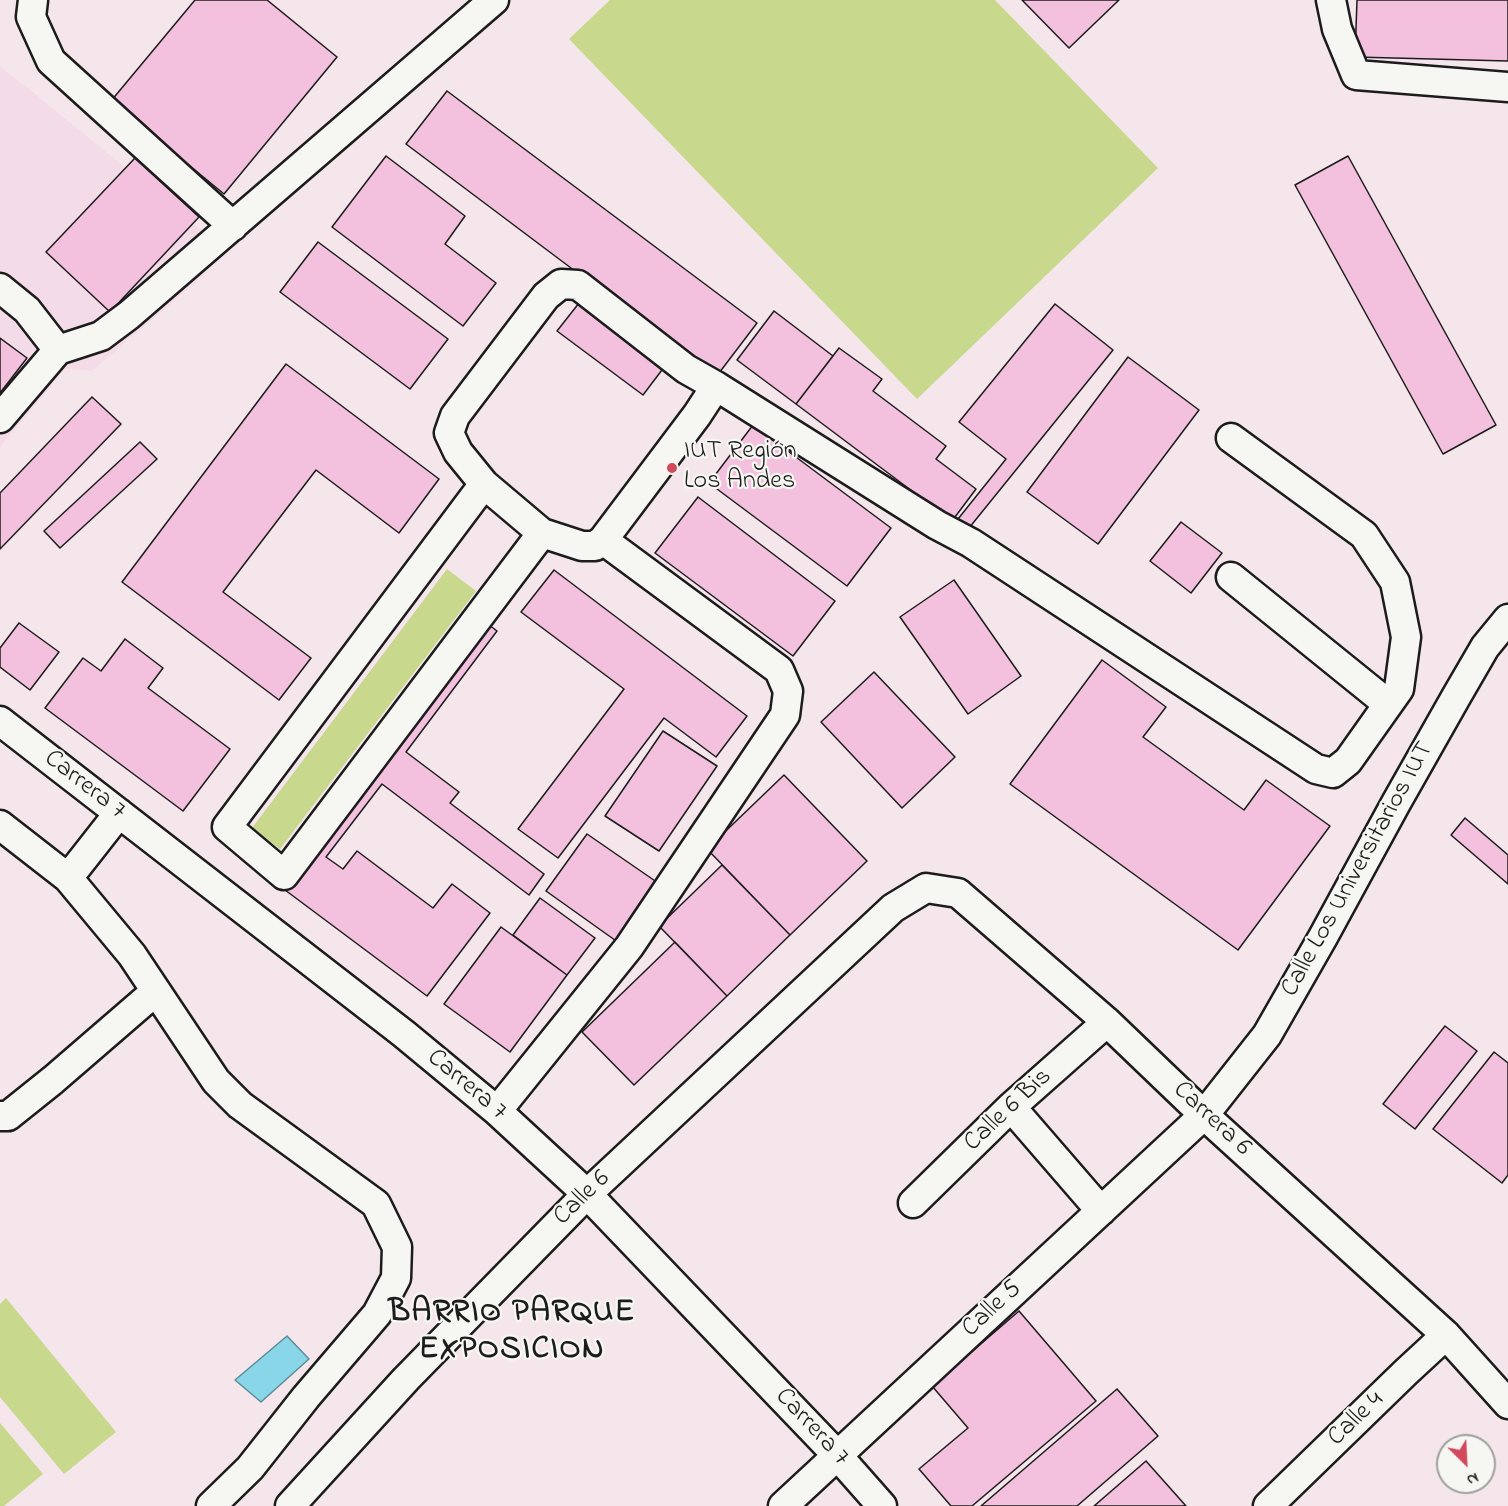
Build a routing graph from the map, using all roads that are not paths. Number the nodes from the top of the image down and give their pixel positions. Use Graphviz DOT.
graph roads {
  1 [pos="33,0"];
  2 [pos="494,0"];
  3 [pos="1331,0"];
  4 [pos="1508,87"];
  5 [pos="233,226"];
  6 [pos="0,288"];
  7 [pos="58,350"];
  8 [pos="716,386"];
  9 [pos="0,418"];
  10 [pos="1231,438"];
  11 [pos="484,484"];
  12 [pos="542,533"];
  13 [pos="603,540"];
  14 [pos="1230,577"];
  15 [pos="1508,620"];
  16 [pos="1388,704"];
  17 [pos="0,721"];
  18 [pos="119,813"];
  19 [pos="0,825"];
  20 [pos="68,878"];
  21 [pos="893,908"];
  22 [pos="156,991"];
  23 [pos="1107,1022"];
  24 [pos="1011,1107"];
  25 [pos="498,1111"];
  26 [pos="1204,1115"];
  27 [pos="0,1116"];
  28 [pos="587,1194"];
  29 [pos="913,1203"];
  30 [pos="1101,1211"];
  31 [pos="1446,1335"];
  32 [pos="1508,1404"];
  33 [pos="837,1455"];
  34 [pos="211,1506"];
  35 [pos="290,1506"];
  36 [pos="783,1506"];
  37 [pos="882,1506"];
  38 [pos="1268,1506"];
  1 -- 5 [label="street"];
  2 -- 5 [label="street"];
  3 -- 4 [label="street"];
  5 -- 7 [label="street"];
  6 -- 7 [label="street"];
  7 -- 9 [label="street"];
  8 -- 11 [label="street"];
  8 -- 13 [label="street"];
  8 -- 16 [label="street"];
  10 -- 16 [label="street"];
  11 -- 12 [label="street"];
  11 -- 12 [label="street"];
  12 -- 13 [label="street"];
  13 -- 25 [label="street"];
  14 -- 16 [label="street"];
  15 -- 26 [label="street, Calle Los Universitarios IUT"];
  17 -- 18 [label="street, Carrera 7"];
  18 -- 20 [label="street"];
  18 -- 25 [label="street, Carrera 7"];
  19 -- 20 [label="street"];
  20 -- 22 [label="street"];
  21 -- 23 [label="street, Carrera 6"];
  21 -- 28 [label="street, Calle 6"];
  22 -- 27 [label="street"];
  22 -- 34 [label="street"];
  23 -- 24 [label="street, Calle 6 Bis"];
  23 -- 26 [label="street, Carrera 6"];
  24 -- 29 [label="street, Calle 6 Bis"];
  24 -- 30 [label="street"];
  25 -- 28 [label="street, Carrera 7"];
  26 -- 30 [label="street, Calle 5"];
  26 -- 31 [label="street, Carrera 6"];
  28 -- 33 [label="street, Carrera 7"];
  28 -- 35 [label="street, Calle 6"];
  30 -- 33 [label="street, Calle 5"];
  31 -- 32 [label="street, Carrera 6"];
  31 -- 38 [label="street, Calle 4"];
  33 -- 36 [label="street, Calle 5"];
  33 -- 37 [label="street, Carrera 7"];
}
